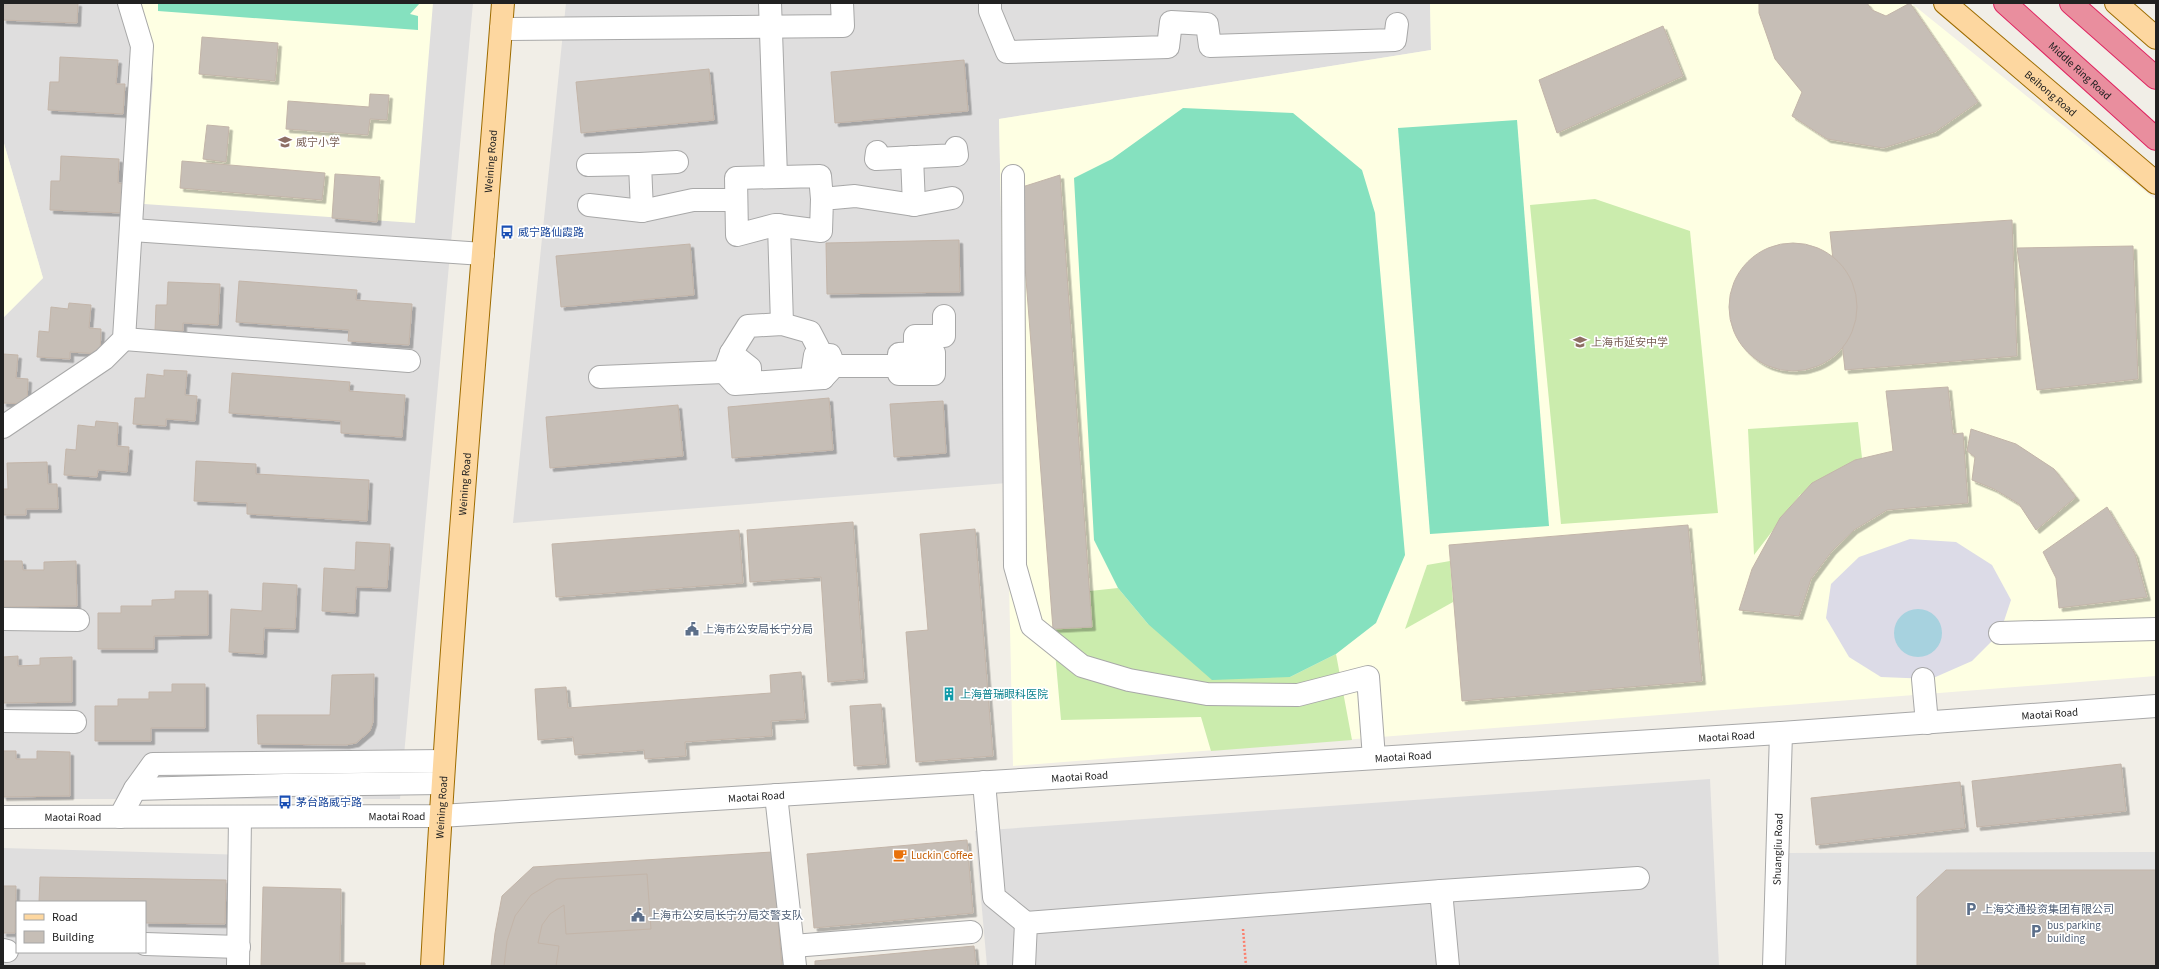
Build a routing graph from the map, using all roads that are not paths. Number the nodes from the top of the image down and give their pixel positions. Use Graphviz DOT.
graph roads {
  1 [pos="129,3"];
  2 [pos="503,3"];
  3 [pos="770,3"];
  4 [pos="842,3"];
  5 [pos="990,3"];
  6 [pos="1945,3"];
  7 [pos="2005,3"];
  8 [pos="2071,3"];
  9 [pos="2116,3"];
  10 [pos="1397,24"];
  11 [pos="771,27"];
  12 [pos="500,29"];
  13 [pos="2156,38"];
  14 [pos="2156,78"];
  15 [pos="2156,139"];
  16 [pos="956,148"];
  17 [pos="877,152"];
  18 [pos="912,157"];
  19 [pos="677,162"];
  20 [pos="640,164"];
  21 [pos="588,165"];
  22 [pos="1013,176"];
  23 [pos="776,177"];
  24 [pos="2156,182"];
  25 [pos="952,198"];
  26 [pos="822,199"];
  27 [pos="736,200"];
  28 [pos="589,205"];
  29 [pos="914,205"];
  30 [pos="642,211"];
  31 [pos="780,225"];
  32 [pos="132,230"];
  33 [pos="483,254"];
  34 [pos="944,316"];
  35 [pos="782,324"];
  36 [pos="124,339"];
  37 [pos="409,361"];
  38 [pos="727,362"];
  39 [pos="827,366"];
  40 [pos="600,377"];
  41 [pos="3,427"];
  42 [pos="3,619"];
  43 [pos="78,620"];
  44 [pos="2156,628"];
  45 [pos="2000,633"];
  46 [pos="1922,679"];
  47 [pos="2156,706"];
  48 [pos="3,721"];
  49 [pos="75,722"];
  50 [pos="1927,723"];
  51 [pos="1781,733"];
  52 [pos="1374,758"];
  53 [pos="444,761"];
  54 [pos="984,782"];
  55 [pos="442,783"];
  56 [pos="135,789"];
  57 [pos="776,795"];
  58 [pos="240,816"];
  59 [pos="440,816"];
  60 [pos="3,817"];
  61 [pos="120,817"];
  62 [pos="1638,878"];
  63 [pos="1441,891"];
  64 [pos="1026,923"];
  65 [pos="971,932"];
  66 [pos="146,944"];
  67 [pos="238,956"];
  68 [pos="794,956"];
  69 [pos="432,966"];
  70 [pos="1024,966"];
  71 [pos="1448,966"];
  72 [pos="1774,966"];
  1 -- 32 [label="street"];
  2 -- 12 [label="main road, Weining Road"];
  3 -- 11 [label="street"];
  4 -- 11 [label="street"];
  5 -- 10 [label="street"];
  6 -- 24 [label="main road, Beihong Road"];
  7 -- 15 [label="highway, Middle Ring Road"];
  8 -- 14 [label="highway"];
  9 -- 13 [label="main road"];
  11 -- 12 [label="street"];
  11 -- 23 [label="street"];
  12 -- 33 [label="main road, Weining Road"];
  16 -- 18 [label="street"];
  17 -- 18 [label="street"];
  18 -- 29 [label="street"];
  19 -- 20 [label="street"];
  20 -- 21 [label="street"];
  20 -- 30 [label="street"];
  22 -- 52 [label="street"];
  23 -- 26 [label="street"];
  23 -- 27 [label="street"];
  25 -- 29 [label="street"];
  26 -- 29 [label="street"];
  26 -- 31 [label="street"];
  27 -- 30 [label="street"];
  27 -- 31 [label="street"];
  28 -- 30 [label="street"];
  31 -- 35 [label="street"];
  32 -- 33 [label="street"];
  32 -- 36 [label="street"];
  33 -- 53 [label="main road, Weining Road"];
  34 -- 39 [label="street"];
  35 -- 38 [label="street"];
  35 -- 39 [label="street"];
  36 -- 37 [label="street"];
  36 -- 41 [label="street"];
  38 -- 39 [label="street"];
  38 -- 40 [label="street"];
  42 -- 43 [label="street"];
  44 -- 45 [label="street"];
  46 -- 50 [label="street"];
  47 -- 50 [label="street, Maotai Road"];
  48 -- 49 [label="street"];
  50 -- 51 [label="street, Maotai Road"];
  51 -- 52 [label="street, Maotai Road"];
  51 -- 72 [label="street, Shuangliu Road"];
  52 -- 54 [label="street, Maotai Road"];
  53 -- 55 [label="main road, Weining Road"];
  53 -- 56 [label="street"];
  54 -- 57 [label="street, Maotai Road"];
  54 -- 64 [label="street"];
  55 -- 56 [label="street"];
  55 -- 59 [label="main road, Weining Road"];
  56 -- 61 [label="street"];
  57 -- 59 [label="street, Maotai Road"];
  57 -- 68 [label="street"];
  58 -- 59 [label="street, Maotai Road"];
  58 -- 61 [label="street, Maotai Road"];
  58 -- 67 [label="street"];
  59 -- 69 [label="main road, Weining Road"];
  60 -- 61 [label="street, Maotai Road"];
  62 -- 63 [label="street"];
  63 -- 64 [label="street"];
  63 -- 71 [label="street"];
  64 -- 70 [label="street"];
  65 -- 68 [label="street"];
  66 -- 67 [label="street"];
}
